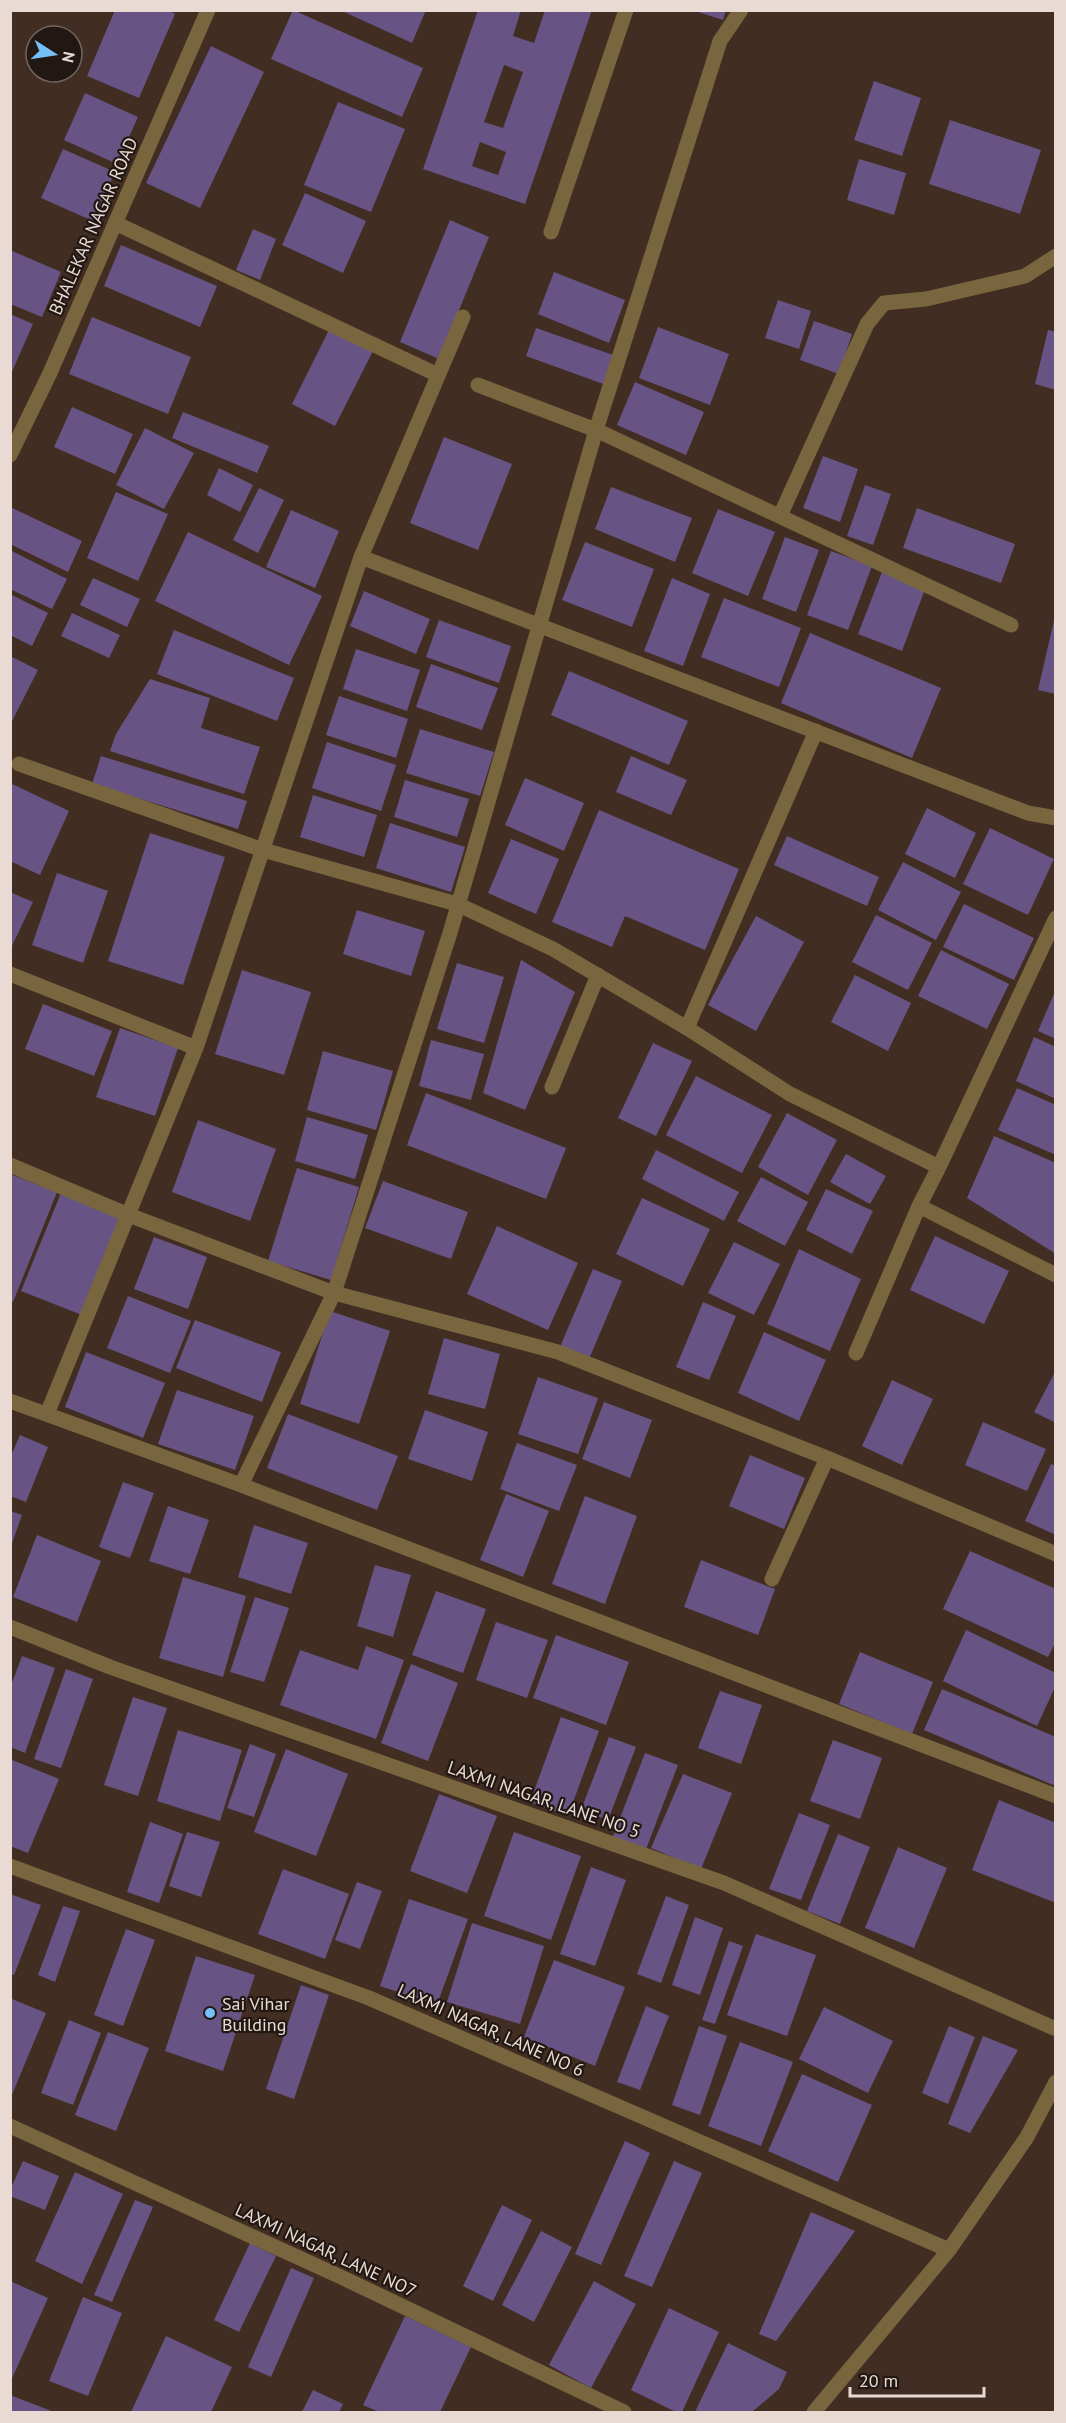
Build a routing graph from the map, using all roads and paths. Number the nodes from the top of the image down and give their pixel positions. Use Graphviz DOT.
graph roads {
  1 [pos="208,10"];
  2 [pos="626,10"];
  3 [pos="741,10"];
  4 [pos="115,223"];
  5 [pos="551,232"];
  6 [pos="1056,256"];
  7 [pos="463,317"];
  8 [pos="438,375"];
  9 [pos="478,385"];
  10 [pos="596,430"];
  11 [pos="10,455"];
  12 [pos="780,516"];
  13 [pos="361,557"];
  14 [pos="538,624"];
  15 [pos="1011,624"];
  16 [pos="816,731"];
  17 [pos="19,764"];
  18 [pos="1056,818"];
  19 [pos="263,850"];
  20 [pos="457,904"];
  21 [pos="1056,918"];
  22 [pos="10,974"];
  23 [pos="598,975"];
  24 [pos="687,1028"];
  25 [pos="196,1048"];
  26 [pos="552,1087"];
  27 [pos="10,1165"];
  28 [pos="939,1167"];
  29 [pos="919,1206"];
  30 [pos="126,1214"];
  31 [pos="1056,1275"];
  32 [pos="334,1293"];
  33 [pos="856,1353"];
  34 [pos="10,1401"];
  35 [pos="47,1414"];
  36 [pos="827,1458"];
  37 [pos="241,1485"];
  38 [pos="1056,1554"];
  39 [pos="772,1579"];
  40 [pos="10,1627"];
  41 [pos="1056,1796"];
  42 [pos="10,1866"];
  43 [pos="1056,2029"];
  44 [pos="1056,2082"];
  45 [pos="10,2126"];
  46 [pos="949,2250"];
  47 [pos="624,2412"];
  48 [pos="814,2412"];
  1 -- 4 [label="street, BHALEKAR NAGAR ROAD"];
  2 -- 5 [label="street"];
  3 -- 10 [label="street"];
  4 -- 8 [label="street"];
  4 -- 11 [label="street, BHALEKAR NAGAR ROAD"];
  6 -- 12 [label="street"];
  7 -- 8 [label="street"];
  8 -- 13 [label="street"];
  9 -- 10 [label="street"];
  10 -- 12 [label="street"];
  10 -- 14 [label="street"];
  12 -- 15 [label="street"];
  13 -- 14 [label="street"];
  13 -- 19 [label="street"];
  14 -- 16 [label="street"];
  14 -- 20 [label="street"];
  16 -- 18 [label="street"];
  16 -- 24 [label="street"];
  17 -- 19 [label="street"];
  19 -- 20 [label="street"];
  19 -- 25 [label="street"];
  20 -- 23 [label="street"];
  20 -- 32 [label="street"];
  21 -- 28 [label="street"];
  22 -- 25 [label="street"];
  23 -- 24 [label="street"];
  23 -- 26 [label="street"];
  24 -- 28 [label="street"];
  25 -- 30 [label="street"];
  27 -- 30 [label="street"];
  28 -- 29 [label="street"];
  29 -- 31 [label="street"];
  29 -- 33 [label="street"];
  30 -- 32 [label="street"];
  30 -- 35 [label="street"];
  32 -- 36 [label="street"];
  32 -- 37 [label="street"];
  34 -- 35 [label="street"];
  35 -- 37 [label="street"];
  36 -- 38 [label="street"];
  36 -- 39 [label="street"];
  37 -- 41 [label="street"];
  40 -- 43 [label="street, LAXMI NAGAR, LANE NO 5"];
  42 -- 46 [label="street, LAXMI NAGAR, LANE NO 6"];
  44 -- 46 [label="street"];
  45 -- 47 [label="street, LAXMI NAGAR, LANE NO7"];
  46 -- 48 [label="street"];
}
